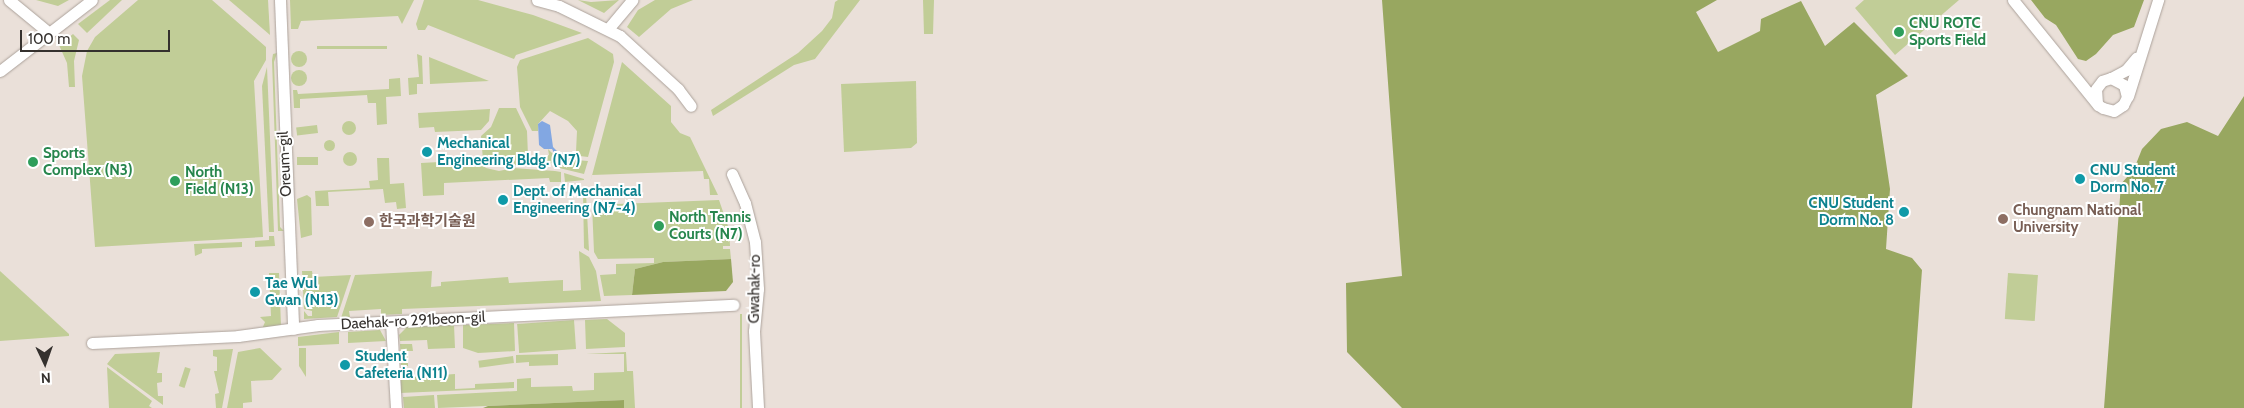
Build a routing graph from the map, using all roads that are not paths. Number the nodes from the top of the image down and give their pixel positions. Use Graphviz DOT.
graph roads {
  1 [pos="8,0"];
  2 [pos="92,0"];
  3 [pos="280,0"];
  4 [pos="537,0"];
  5 [pos="632,0"];
  6 [pos="2013,0"];
  7 [pos="2158,0"];
  8 [pos="608,29"];
  9 [pos="48,32"];
  10 [pos="2141,50"];
  11 [pos="0,71"];
  12 [pos="2075,76"];
  13 [pos="2107,79"];
  14 [pos="2127,97"];
  15 [pos="2097,103"];
  16 [pos="691,106"];
  17 [pos="732,174"];
  18 [pos="734,306"];
  19 [pos="392,322"];
  20 [pos="293,324"];
  21 [pos="92,344"];
  22 [pos="396,408"];
  23 [pos="758,408"];
  1 -- 9 [label="street"];
  2 -- 9 [label="street"];
  3 -- 20 [label="street, Oreum-gil"];
  4 -- 8 [label="street"];
  5 -- 8 [label="street"];
  6 -- 12 [label="street"];
  7 -- 10 [label="street"];
  8 -- 16 [label="street"];
  9 -- 11 [label="street"];
  10 -- 13 [label="street"];
  10 -- 14 [label="street"];
  12 -- 13 [label="street"];
  12 -- 15 [label="street"];
  13 -- 14 [label="street"];
  13 -- 15 [label="street"];
  14 -- 15 [label="street"];
  17 -- 23 [label="street, Gwahak-ro"];
  18 -- 19 [label="street, Daehak-ro 291beon-gil"];
  19 -- 20 [label="street, Daehak-ro 291beon-gil"];
  19 -- 22 [label="street"];
  20 -- 21 [label="street, Daehak-ro 291beon-gil"];
}
